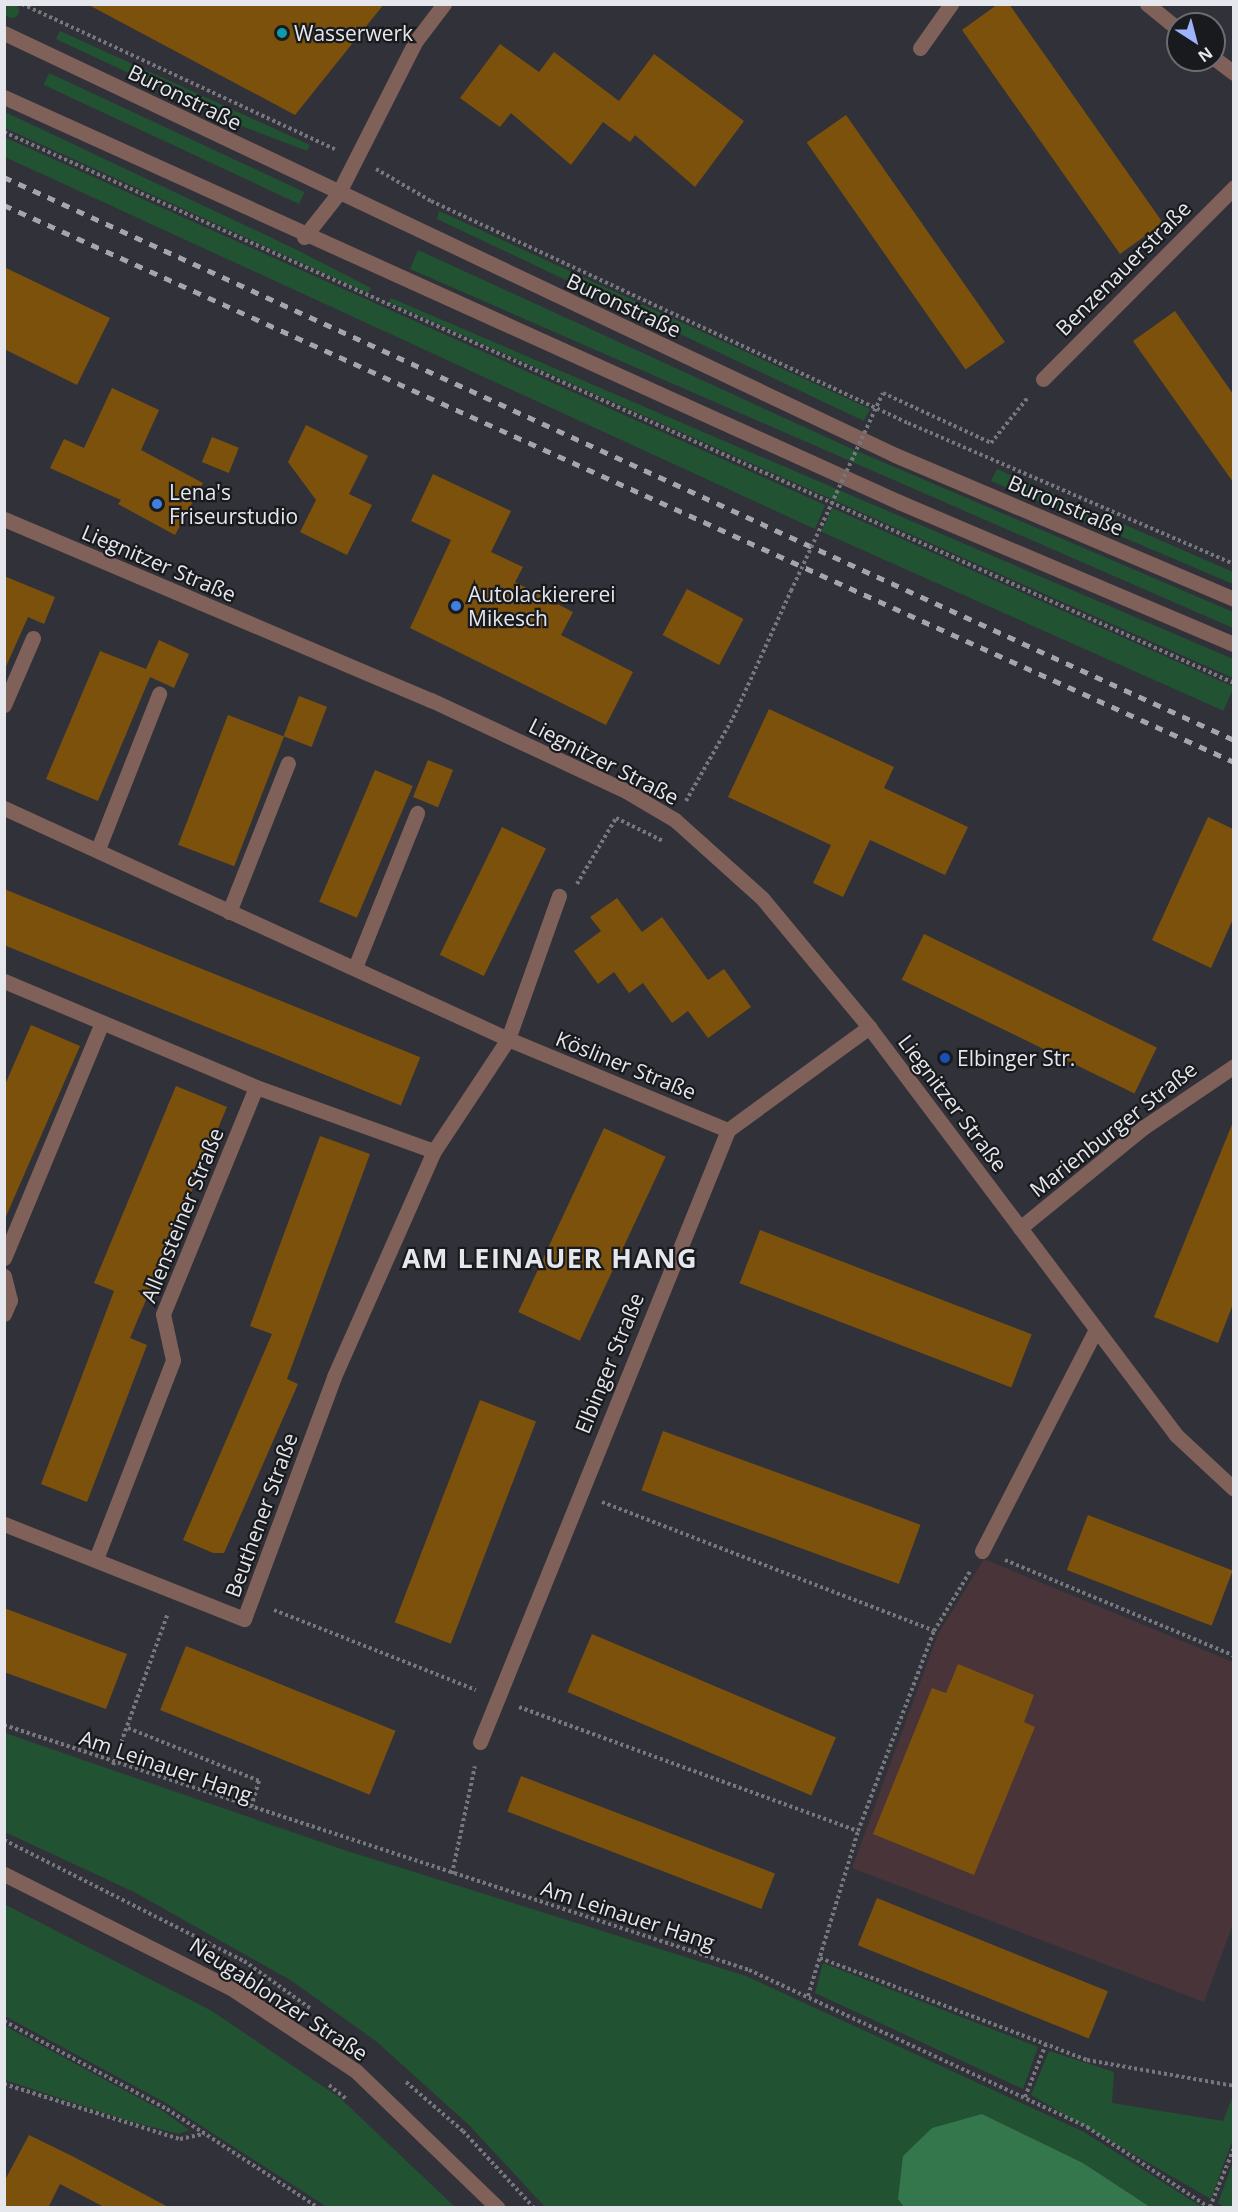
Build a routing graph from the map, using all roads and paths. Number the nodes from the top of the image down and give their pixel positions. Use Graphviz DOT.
graph roads {
  1 [pos="22,4"];
  2 [pos="444,4"];
  3 [pos="951,4"];
  4 [pos="1147,4"];
  5 [pos="1166,19"];
  6 [pos="4,33"];
  7 [pos="920,48"];
  8 [pos="4,97"];
  9 [pos="4,132"];
  10 [pos="358,159"];
  11 [pos="1233,187"];
  12 [pos="338,194"];
  13 [pos="304,237"];
  14 [pos="1043,379"];
  15 [pos="4,519"];
  16 [pos="1233,564"];
  17 [pos="1233,598"];
  18 [pos="33,638"];
  19 [pos="1233,644"];
  20 [pos="1233,683"];
  21 [pos="159,694"];
  22 [pos="4,705"];
  23 [pos="288,763"];
  24 [pos="4,808"];
  25 [pos="417,813"];
  26 [pos="675,820"];
  27 [pos="98,849"];
  28 [pos="559,896"];
  29 [pos="229,912"];
  30 [pos="356,965"];
  31 [pos="4,981"];
  32 [pos="101,1025"];
  33 [pos="869,1027"];
  34 [pos="508,1039"];
  35 [pos="1233,1066"];
  36 [pos="256,1087"];
  37 [pos="728,1130"];
  38 [pos="434,1151"];
  39 [pos="1020,1228"];
  40 [pos="4,1258"];
  41 [pos="4,1276"];
  42 [pos="7,1307"];
  43 [pos="1095,1331"];
  44 [pos="1233,1489"];
  45 [pos="578,1493"];
  46 [pos="4,1524"];
  47 [pos="982,1551"];
  48 [pos="96,1559"];
  49 [pos="175,1592"];
  50 [pos="254,1602"];
  51 [pos="934,1631"];
  52 [pos="1233,1656"];
  53 [pos="499,1699"];
  54 [pos="4,1725"];
  55 [pos="128,1728"];
  56 [pos="480,1742"];
  57 [pos="113,1765"];
  58 [pos="250,1810"];
  59 [pos="858,1831"];
  60 [pos="4,1874"];
  61 [pos="452,1874"];
  62 [pos="820,1958"];
  63 [pos="808,1996"];
  64 [pos="4,2021"];
  65 [pos="1046,2044"];
  66 [pos="319,2078"];
  67 [pos="4,2084"];
  68 [pos="1233,2086"];
  69 [pos="1024,2097"];
  70 [pos="355,2106"];
  71 [pos="204,2134"];
  72 [pos="1233,2148"];
  73 [pos="1210,2207"];
  74 [pos="319,2208"];
  75 [pos="498,2208"];
  1 -- 10 [label="path"];
  2 -- 10 [label="street"];
  3 -- 7 [label="street"];
  4 -- 5 [label="street"];
  6 -- 12 [label="street, Buronstraße"];
  8 -- 13 [label="street"];
  9 -- 20 [label="path"];
  10 -- 12 [label="street"];
  10 -- 16 [label="path"];
  11 -- 14 [label="street, Benzenauerstraße"];
  12 -- 13 [label="street"];
  12 -- 17 [label="street, Buronstraße"];
  13 -- 19 [label="street"];
  14 -- 26 [label="path, bridge"];
  15 -- 26 [label="street, Liegnitzer Straße"];
  18 -- 22 [label="street"];
  21 -- 27 [label="street"];
  23 -- 29 [label="street"];
  24 -- 27 [label="street, Kösliner Straße"];
  25 -- 30 [label="street"];
  26 -- 28 [label="path"];
  26 -- 33 [label="street, Liegnitzer Straße"];
  27 -- 29 [label="street, Kösliner Straße"];
  28 -- 34 [label="street"];
  29 -- 30 [label="street, Kösliner Straße"];
  30 -- 34 [label="street, Kösliner Straße"];
  31 -- 32 [label="street"];
  32 -- 36 [label="street"];
  32 -- 40 [label="street"];
  33 -- 37 [label="street"];
  33 -- 39 [label="street, Liegnitzer Straße"];
  34 -- 37 [label="street, Kösliner Straße"];
  34 -- 38 [label="street"];
  35 -- 39 [label="street, Marienburger Straße"];
  36 -- 38 [label="street"];
  36 -- 48 [label="street, Allensteiner Straße"];
  37 -- 45 [label="street, Elbinger Straße"];
  38 -- 50 [label="street, Beuthener Straße"];
  39 -- 43 [label="street, Liegnitzer Straße"];
  41 -- 42 [label="street"];
  43 -- 44 [label="street, Liegnitzer Straße"];
  43 -- 47 [label="street"];
  45 -- 51 [label="path"];
  45 -- 53 [label="street, Elbinger Straße"];
  46 -- 48 [label="street, Beuthener Straße"];
  47 -- 51 [label="path"];
  47 -- 52 [label="path"];
  48 -- 49 [label="street, Beuthener Straße"];
  49 -- 50 [label="street, Beuthener Straße"];
  49 -- 55 [label="path"];
  50 -- 53 [label="path"];
  51 -- 59 [label="path"];
  53 -- 56 [label="street, Elbinger Straße"];
  53 -- 59 [label="path"];
  54 -- 57 [label="path, Am Leinauer Hang"];
  55 -- 57 [label="path"];
  55 -- 58 [label="path"];
  56 -- 61 [label="path"];
  57 -- 58 [label="path, Am Leinauer Hang"];
  58 -- 61 [label="path, Am Leinauer Hang"];
  59 -- 62 [label="path"];
  60 -- 75 [label="street, Neugablonzer Straße"];
  61 -- 63 [label="path, Am Leinauer Hang"];
  62 -- 63 [label="path"];
  62 -- 65 [label="path"];
  63 -- 69 [label="path, Am Leinauer Hang"];
  64 -- 71 [label="path"];
  65 -- 68 [label="path"];
  65 -- 69 [label="path"];
  66 -- 70 [label="path"];
  67 -- 71 [label="path"];
  69 -- 73 [label="path, Am Leinauer Hang"];
  71 -- 74 [label="path"];
  72 -- 73 [label="path"];
}
